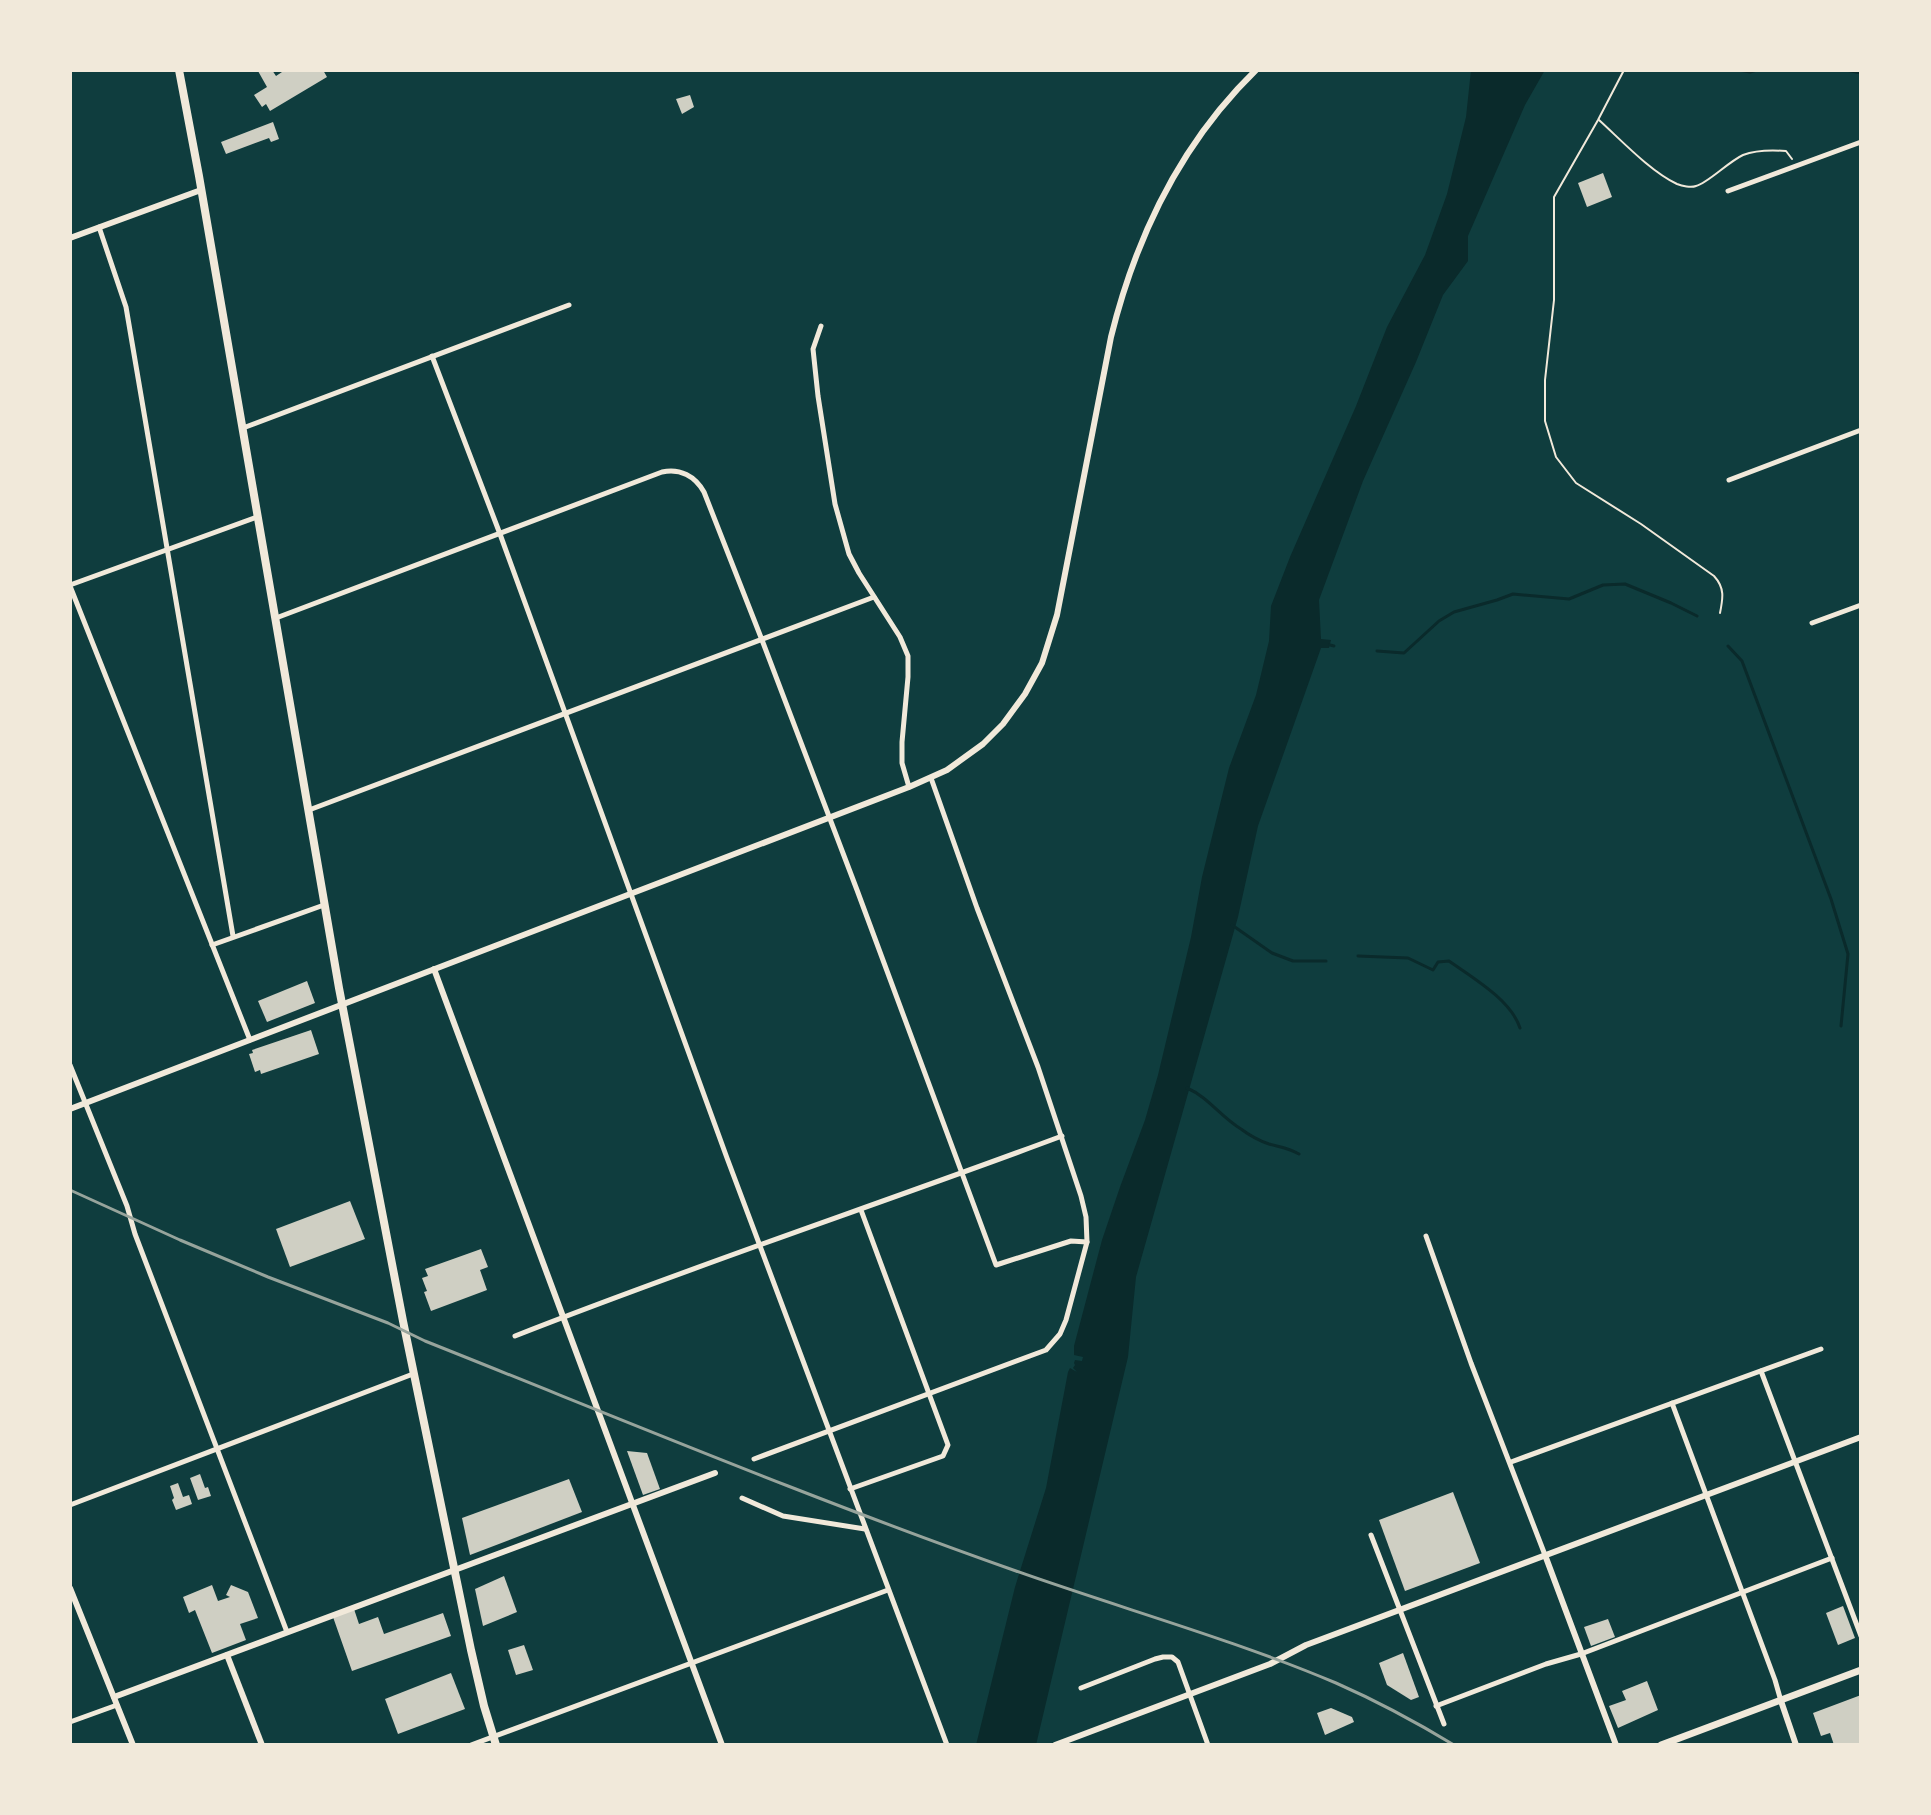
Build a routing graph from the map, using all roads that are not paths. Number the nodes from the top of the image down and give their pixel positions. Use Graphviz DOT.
graph roads {
  1 [pos="179,70"];
  2 [pos="1256,70"];
  3 [pos="1861,142"];
  4 [pos="201,190"];
  5 [pos="1728,191"];
  6 [pos="99,227"];
  7 [pos="70,238"];
  8 [pos="569,305"];
  9 [pos="821,326"];
  10 [pos="432,356"];
  11 [pos="243,428"];
  12 [pos="1861,430"];
  13 [pos="1729,480"];
  14 [pos="258,517"];
  15 [pos="500,534"];
  16 [pos="166,549"];
  17 [pos="70,585"];
  18 [pos="874,597"];
  19 [pos="1861,605"];
  20 [pos="276,618"];
  21 [pos="1812,623"];
  22 [pos="762,640"];
  23 [pos="565,714"];
  24 [pos="931,778"];
  25 [pos="909,787"];
  26 [pos="309,810"];
  27 [pos="829,819"];
  28 [pos="632,894"];
  29 [pos="325,904"];
  30 [pos="233,936"];
  31 [pos="212,945"];
  32 [pos="434,969"];
  33 [pos="342,1005"];
  34 [pos="250,1040"];
  35 [pos="70,1065"];
  36 [pos="85,1103"];
  37 [pos="70,1109"];
  38 [pos="1062,1136"];
  39 [pos="961,1173"];
  40 [pos="861,1210"];
  41 [pos="1426,1236"];
  42 [pos="1087,1242"];
  43 [pos="760,1245"];
  44 [pos="564,1317"];
  45 [pos="515,1336"];
  46 [pos="1821,1349"];
  47 [pos="1761,1371"];
  48 [pos="414,1374"];
  49 [pos="929,1394"];
  50 [pos="1672,1403"];
  51 [pos="830,1431"];
  52 [pos="1861,1437"];
  53 [pos="218,1449"];
  54 [pos="754,1459"];
  55 [pos="1795,1461"];
  56 [pos="1511,1462"];
  57 [pos="715,1473"];
  58 [pos="850,1489"];
  59 [pos="1707,1495"];
  60 [pos="742,1498"];
  61 [pos="633,1504"];
  62 [pos="70,1505"];
  63 [pos="865,1529"];
  64 [pos="1371,1535"];
  65 [pos="1545,1555"];
  66 [pos="1832,1558"];
  67 [pos="454,1570"];
  68 [pos="70,1588"];
  69 [pos="888,1590"];
  70 [pos="1742,1592"];
  71 [pos="1399,1610"];
  72 [pos="287,1632"];
  73 [pos="1861,1636"];
  74 [pos="1581,1654"];
  75 [pos="227,1655"];
  76 [pos="692,1663"];
  77 [pos="1861,1670"];
  78 [pos="1081,1688"];
  79 [pos="1191,1695"];
  80 [pos="116,1701"];
  81 [pos="1781,1701"];
  82 [pos="1436,1706"];
  83 [pos="70,1722"];
  84 [pos="1444,1724"];
  85 [pos="494,1741"];
  86 [pos="133,1745"];
  87 [pos="262,1745"];
  88 [pos="471,1745"];
  89 [pos="722,1745"];
  90 [pos="947,1745"];
  91 [pos="1055,1745"];
  92 [pos="1208,1745"];
  93 [pos="1616,1745"];
  94 [pos="1661,1745"];
  95 [pos="1796,1745"];
  1 -- 4 [label="highway"];
  2 -- 24 [label="street"];
  3 -- 5 [label="street"];
  4 -- 6 [label="street"];
  4 -- 11 [label="highway"];
  6 -- 7 [label="street"];
  6 -- 16 [label="street"];
  8 -- 10 [label="street"];
  9 -- 18 [label="street"];
  10 -- 11 [label="street"];
  10 -- 15 [label="street"];
  11 -- 14 [label="highway"];
  12 -- 13 [label="street"];
  14 -- 16 [label="street"];
  14 -- 20 [label="highway"];
  15 -- 20 [label="street"];
  15 -- 22 [label="street"];
  15 -- 23 [label="street"];
  16 -- 17 [label="street"];
  16 -- 30 [label="street"];
  17 -- 31 [label="street"];
  18 -- 22 [label="street"];
  18 -- 25 [label="street"];
  19 -- 21 [label="street"];
  20 -- 26 [label="highway"];
  22 -- 23 [label="street"];
  22 -- 27 [label="street"];
  23 -- 26 [label="street"];
  23 -- 28 [label="street"];
  24 -- 25 [label="street"];
  24 -- 38 [label="street"];
  25 -- 27 [label="street"];
  26 -- 29 [label="highway"];
  27 -- 28 [label="street"];
  27 -- 39 [label="street"];
  28 -- 32 [label="street"];
  28 -- 43 [label="street"];
  29 -- 30 [label="street"];
  29 -- 33 [label="highway"];
  30 -- 31 [label="street"];
  31 -- 34 [label="street"];
  32 -- 33 [label="street"];
  32 -- 44 [label="street"];
  33 -- 34 [label="street"];
  33 -- 48 [label="highway"];
  34 -- 36 [label="street"];
  35 -- 36 [label="street"];
  36 -- 37 [label="street"];
  36 -- 53 [label="street"];
  38 -- 39 [label="street"];
  38 -- 42 [label="street"];
  39 -- 40 [label="street"];
  39 -- 42 [label="street"];
  40 -- 43 [label="street"];
  40 -- 49 [label="street"];
  41 -- 56 [label="street"];
  42 -- 49 [label="street"];
  43 -- 44 [label="street"];
  43 -- 51 [label="street"];
  44 -- 45 [label="street"];
  44 -- 61 [label="street"];
  46 -- 47 [label="street"];
  47 -- 50 [label="street"];
  47 -- 55 [label="street"];
  48 -- 53 [label="street"];
  48 -- 67 [label="highway"];
  49 -- 51 [label="street"];
  49 -- 58 [label="street"];
  50 -- 56 [label="street"];
  50 -- 59 [label="street"];
  51 -- 54 [label="street"];
  51 -- 58 [label="street"];
  52 -- 55 [label="street"];
  53 -- 62 [label="street"];
  53 -- 72 [label="street"];
  55 -- 59 [label="street"];
  55 -- 66 [label="street"];
  56 -- 65 [label="street"];
  57 -- 61 [label="street"];
  58 -- 63 [label="street"];
  59 -- 65 [label="street"];
  59 -- 70 [label="street"];
  60 -- 63 [label="street"];
  61 -- 67 [label="street"];
  61 -- 76 [label="street"];
  63 -- 69 [label="street"];
  64 -- 71 [label="street"];
  65 -- 71 [label="street"];
  65 -- 74 [label="street"];
  66 -- 70 [label="street"];
  66 -- 73 [label="street"];
  67 -- 72 [label="street"];
  67 -- 85 [label="highway"];
  68 -- 80 [label="street"];
  69 -- 76 [label="street"];
  69 -- 90 [label="street"];
  70 -- 74 [label="street"];
  70 -- 81 [label="street"];
  71 -- 79 [label="street"];
  71 -- 82 [label="street"];
  72 -- 75 [label="street"];
  74 -- 82 [label="street"];
  74 -- 93 [label="street"];
  75 -- 80 [label="street"];
  75 -- 87 [label="street"];
  76 -- 85 [label="street"];
  76 -- 89 [label="street"];
  77 -- 81 [label="main road"];
  78 -- 79 [label="street"];
  79 -- 91 [label="street"];
  79 -- 92 [label="street"];
  80 -- 83 [label="street"];
  80 -- 86 [label="street"];
  81 -- 94 [label="main road"];
  81 -- 95 [label="street"];
  82 -- 84 [label="street"];
  85 -- 88 [label="street"];
}
